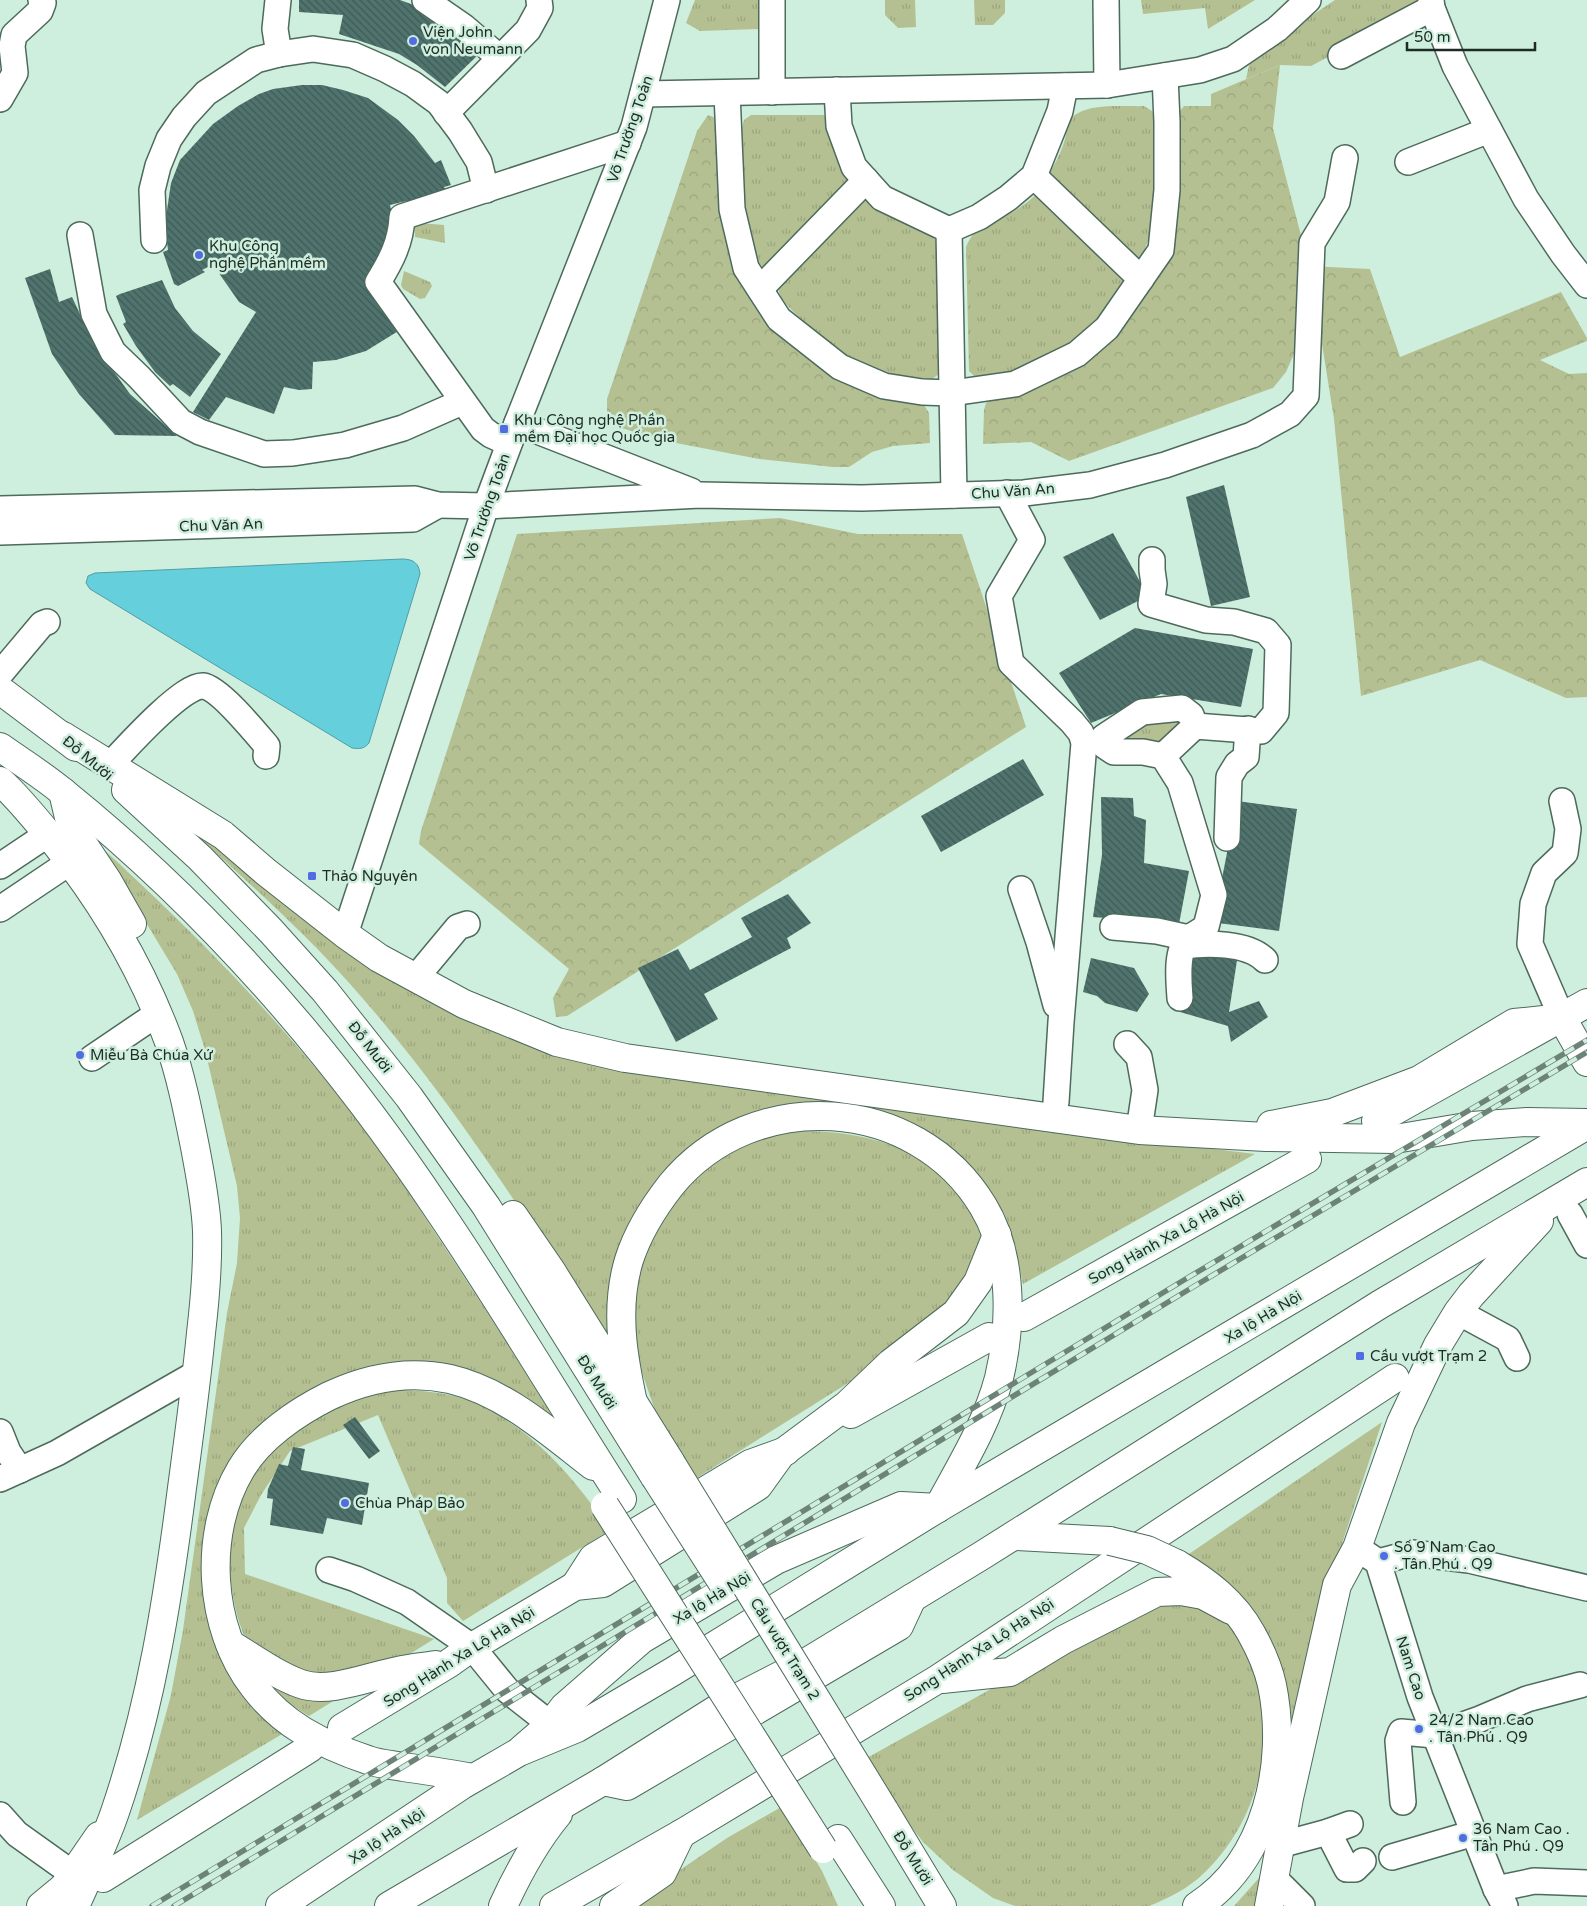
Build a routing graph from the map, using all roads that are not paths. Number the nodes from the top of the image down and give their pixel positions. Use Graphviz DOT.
graph roads {
  1 [pos="41,0"];
  2 [pos="278,0"];
  3 [pos="425,0"];
  4 [pos="539,0"];
  5 [pos="667,0"];
  6 [pos="772,0"];
  7 [pos="1106,0"];
  8 [pos="1308,0"];
  9 [pos="1432,4"];
  10 [pos="279,54"];
  11 [pos="1340,56"];
  12 [pos="500,58"];
  13 [pos="1164,76"];
  14 [pos="1107,85"];
  15 [pos="1065,86"];
  16 [pos="837,90"];
  17 [pos="727,92"];
  18 [pos="772,92"];
  19 [pos="643,94"];
  20 [pos="0,99"];
  21 [pos="446,113"];
  22 [pos="1489,130"];
  23 [pos="628,143"];
  24 [pos="1345,158"];
  25 [pos="1408,162"];
  26 [pos="1034,176"];
  27 [pos="866,180"];
  28 [pos="486,190"];
  29 [pos="949,230"];
  30 [pos="80,235"];
  31 [pos="154,240"];
  32 [pos="1141,279"];
  33 [pos="1586,283"];
  34 [pos="760,289"];
  35 [pos="952,394"];
  36 [pos="462,402"];
  37 [pos="513,433"];
  38 [pos="1007,493"];
  39 [pos="700,495"];
  40 [pos="954,495"];
  41 [pos="438,505"];
  42 [pos="486,506"];
  43 [pos="0,509"];
  44 [pos="0,532"];
  45 [pos="1152,560"];
  46 [pos="46,622"];
  47 [pos="0,674"];
  48 [pos="0,690"];
  49 [pos="1195,726"];
  50 [pos="1248,729"];
  51 [pos="63,736"];
  52 [pos="1105,746"];
  53 [pos="0,747"];
  54 [pos="266,756"];
  55 [pos="1163,756"];
  56 [pos="110,765"];
  57 [pos="1083,766"];
  58 [pos="133,779"];
  59 [pos="0,781"];
  60 [pos="63,792"];
  61 [pos="1562,801"];
  62 [pos="48,834"];
  63 [pos="1228,838"];
  64 [pos="70,862"];
  65 [pos="0,866"];
  66 [pos="1021,889"];
  67 [pos="0,910"];
  68 [pos="467,924"];
  69 [pos="1113,927"];
  70 [pos="347,928"];
  71 [pos="1186,942"];
  72 [pos="1265,960"];
  73 [pos="424,969"];
  74 [pos="1180,998"];
  75 [pos="1587,1003"];
  76 [pos="157,1014"];
  77 [pos="1562,1018"];
  78 [pos="1061,1022"];
  79 [pos="1127,1044"];
  80 [pos="92,1058"];
  81 [pos="1587,1062"];
  82 [pos="1056,1102"];
  83 [pos="1376,1121"];
  84 [pos="1587,1124"];
  85 [pos="1103,1125"];
  86 [pos="1139,1130"];
  87 [pos="1218,1134"];
  88 [pos="1307,1159"];
  89 [pos="1587,1182"];
  90 [pos="1572,1205"];
  91 [pos="997,1235"];
  92 [pos="1517,1245"];
  93 [pos="1587,1245"];
  94 [pos="1379,1305"];
  95 [pos="1458,1312"];
  96 [pos="1024,1317"];
  97 [pos="989,1337"];
  98 [pos="1517,1358"];
  99 [pos="197,1373"];
  100 [pos="1394,1378"];
  101 [pos="633,1404"];
  102 [pos="0,1432"];
  103 [pos="781,1454"];
  104 [pos="657,1466"];
  105 [pos="10,1474"];
  106 [pos="612,1495"];
  107 [pos="938,1508"];
  108 [pos="1014,1536"];
  109 [pos="1367,1555"];
  110 [pos="329,1570"];
  111 [pos="1587,1588"];
  112 [pos="1234,1611"];
  113 [pos="230,1644"];
  114 [pos="472,1646"];
  115 [pos="448,1664"];
  116 [pos="938,1679"];
  117 [pos="1580,1685"];
  118 [pos="342,1728"];
  119 [pos="557,1729"];
  120 [pos="1435,1735"];
  121 [pos="310,1748"];
  122 [pos="473,1778"];
  123 [pos="568,1802"];
  124 [pos="1403,1802"];
  125 [pos="115,1812"];
  126 [pos="877,1814"];
  127 [pos="0,1815"];
  128 [pos="1474,1833"];
  129 [pos="681,1834"];
  130 [pos="1291,1842"];
  131 [pos="831,1844"];
  132 [pos="890,1852"];
  133 [pos="1392,1857"];
  134 [pos="1363,1861"];
  135 [pos="101,1866"];
  136 [pos="858,1872"];
  137 [pos="72,1874"];
  138 [pos="927,1879"];
  139 [pos="1587,1883"];
  140 [pos="1500,1898"];
  141 [pos="1276,1899"];
  142 [pos="41,1906"];
  143 [pos="74,1906"];
  144 [pos="280,1906"];
  145 [pos="389,1906"];
  146 [pos="503,1906"];
  147 [pos="554,1906"];
  148 [pos="614,1906"];
  149 [pos="865,1906"];
  150 [pos="881,1906"];
  151 [pos="923,1906"];
  152 [pos="942,1906"];
  153 [pos="964,1906"];
  154 [pos="1197,1906"];
  155 [pos="1302,1906"];
  1 -- 20 [label="street"];
  2 -- 10 [label="street"];
  3 -- 12 [label="street"];
  4 -- 12 [label="street"];
  5 -- 19 [label="street, Võ Trường Toản"];
  6 -- 18 [label="street"];
  7 -- 14 [label="street"];
  8 -- 13 [label="street"];
  9 -- 11 [label="street"];
  9 -- 22 [label="street"];
  10 -- 21 [label="street"];
  10 -- 31 [label="street"];
  12 -- 21 [label="street"];
  13 -- 14 [label="street"];
  13 -- 32 [label="street"];
  14 -- 15 [label="street"];
  15 -- 16 [label="street"];
  15 -- 26 [label="street"];
  16 -- 18 [label="street"];
  16 -- 27 [label="street"];
  17 -- 18 [label="street"];
  17 -- 19 [label="street"];
  17 -- 34 [label="street"];
  19 -- 23 [label="street, Võ Trường Toản"];
  21 -- 28 [label="street"];
  22 -- 25 [label="street"];
  22 -- 33 [label="street"];
  23 -- 28 [label="street"];
  23 -- 37 [label="street, Võ Trường Toản"];
  24 -- 38 [label="street, Chu Văn An"];
  26 -- 29 [label="street"];
  26 -- 32 [label="street"];
  27 -- 29 [label="street"];
  27 -- 34 [label="street"];
  28 -- 36 [label="street, Chu Văn An"];
  29 -- 35 [label="street"];
  30 -- 36 [label="street"];
  32 -- 35 [label="street"];
  34 -- 35 [label="street"];
  35 -- 40 [label="street"];
  36 -- 37 [label="street, Chu Văn An"];
  37 -- 39 [label="street, Chu Văn An"];
  37 -- 42 [label="street, Võ Trường Toản"];
  38 -- 40 [label="street, Chu Văn An"];
  38 -- 57 [label="street"];
  39 -- 40 [label="street, Chu Văn An"];
  39 -- 42 [label="street, Chu Văn An"];
  41 -- 42 [label="street, Chu Văn An"];
  41 -- 43 [label="street, Chu Văn An"];
  41 -- 44 [label="street, Chu Văn An"];
  42 -- 70 [label="street, Võ Trường Toản"];
  45 -- 50 [label="street"];
  46 -- 47 [label="street"];
  48 -- 51 [label="main road, Đỗ Mười"];
  49 -- 50 [label="street"];
  49 -- 52 [label="street"];
  49 -- 55 [label="street"];
  50 -- 63 [label="street"];
  51 -- 56 [label="main road"];
  51 -- 104 [label="main road, Đỗ Mười"];
  52 -- 55 [label="street"];
  52 -- 57 [label="street"];
  53 -- 60 [label="main road"];
  54 -- 56 [label="street"];
  55 -- 71 [label="street"];
  56 -- 58 [label="main road"];
  57 -- 78 [label="street"];
  58 -- 70 [label="main road"];
  58 -- 101 [label="main road, Đỗ Mười"];
  59 -- 62 [label="main road"];
  60 -- 106 [label="main road"];
  60 -- 135 [label="main road"];
  61 -- 77 [label="street"];
  62 -- 64 [label="main road"];
  62 -- 65 [label="street"];
  64 -- 67 [label="street"];
  64 -- 76 [label="main road"];
  66 -- 78 [label="street"];
  68 -- 73 [label="street"];
  69 -- 71 [label="street"];
  70 -- 73 [label="main road"];
  70 -- 85 [label="main road"];
  71 -- 72 [label="street"];
  71 -- 74 [label="street"];
  73 -- 82 [label="main road"];
  75 -- 77 [label="main road"];
  76 -- 80 [label="street"];
  76 -- 99 [label="main road"];
  77 -- 81 [label="main road"];
  77 -- 83 [label="main road"];
  77 -- 87 [label="main road"];
  78 -- 82 [label="street"];
  79 -- 86 [label="street"];
  82 -- 85 [label="main road"];
  84 -- 87 [label="main road"];
  84 -- 107 [label="main road, Xa lộ Hà Nội"];
  85 -- 86 [label="main road"];
  86 -- 87 [label="main road"];
  88 -- 96 [label="main road, Song Hành Xa Lộ Hà Nội"];
  89 -- 90 [label="main road"];
  90 -- 92 [label="main road"];
  90 -- 93 [label="street"];
  90 -- 94 [label="main road"];
  91 -- 101 [label="main road"];
  91 -- 103 [label="main road"];
  91 -- 107 [label="main road"];
  92 -- 94 [label="main road"];
  92 -- 95 [label="main road"];
  94 -- 108 [label="main road"];
  95 -- 98 [label="street"];
  95 -- 109 [label="main road"];
  97 -- 103 [label="main road, Song Hành Xa Lộ Hà Nội"];
  99 -- 105 [label="street"];
  99 -- 125 [label="main road"];
  100 -- 116 [label="main road, Song Hành Xa Lộ Hà Nội"];
  101 -- 104 [label="main road, Đỗ Mười"];
  102 -- 105 [label="street"];
  103 -- 114 [label="main road, Song Hành Xa Lộ Hà Nội"];
  104 -- 126 [label="main road, Cầu vượt Trạm 2, bridge"];
  106 -- 113 [label="main road"];
  106 -- 131 [label="main road"];
  107 -- 119 [label="main road, Xa lộ Hà Nội"];
  107 -- 119 [label="main road, Xa lộ Hà Nội"];
  108 -- 112 [label="main road, bridge"];
  108 -- 123 [label="main road"];
  109 -- 111 [label="street"];
  109 -- 120 [label="street, Nam Cao"];
  109 -- 130 [label="main road"];
  109 -- 141 [label="main road"];
  110 -- 114 [label="street"];
  112 -- 116 [label="main road"];
  112 -- 154 [label="main road"];
  113 -- 115 [label="main road"];
  113 -- 122 [label="main road"];
  114 -- 115 [label="main road, Song Hành Xa Lộ Hà Nội"];
  114 -- 119 [label="street"];
  115 -- 118 [label="main road, Song Hành Xa Lộ Hà Nội"];
  116 -- 129 [label="main road, Song Hành Xa Lộ Hà Nội"];
  117 -- 120 [label="street"];
  119 -- 122 [label="main road, Xa lộ Hà Nội"];
  120 -- 124 [label="street"];
  120 -- 128 [label="street, Nam Cao"];
  121 -- 135 [label="main road"];
  122 -- 144 [label="main road, Xa lộ Hà Nội"];
  123 -- 145 [label="main road"];
  123 -- 146 [label="main road"];
  125 -- 135 [label="main road"];
  125 -- 137 [label="main road"];
  126 -- 132 [label="main road, Đỗ Mười"];
  126 -- 138 [label="main road, Đỗ Mười"];
  127 -- 137 [label="street"];
  128 -- 133 [label="street"];
  128 -- 140 [label="street, Nam Cao"];
  129 -- 147 [label="main road, Song Hành Xa Lộ Hà Nội"];
  129 -- 148 [label="main road"];
  130 -- 134 [label="street"];
  130 -- 141 [label="main road"];
  131 -- 136 [label="main road"];
  131 -- 149 [label="main road"];
  132 -- 138 [label="main road"];
  132 -- 151 [label="main road, Đỗ Mười"];
  135 -- 143 [label="main road"];
  136 -- 149 [label="main road"];
  136 -- 150 [label="main road"];
  137 -- 142 [label="main road"];
  138 -- 152 [label="main road, Đỗ Mười"];
  138 -- 153 [label="main road"];
  139 -- 140 [label="street"];
  141 -- 155 [label="street"];
}
